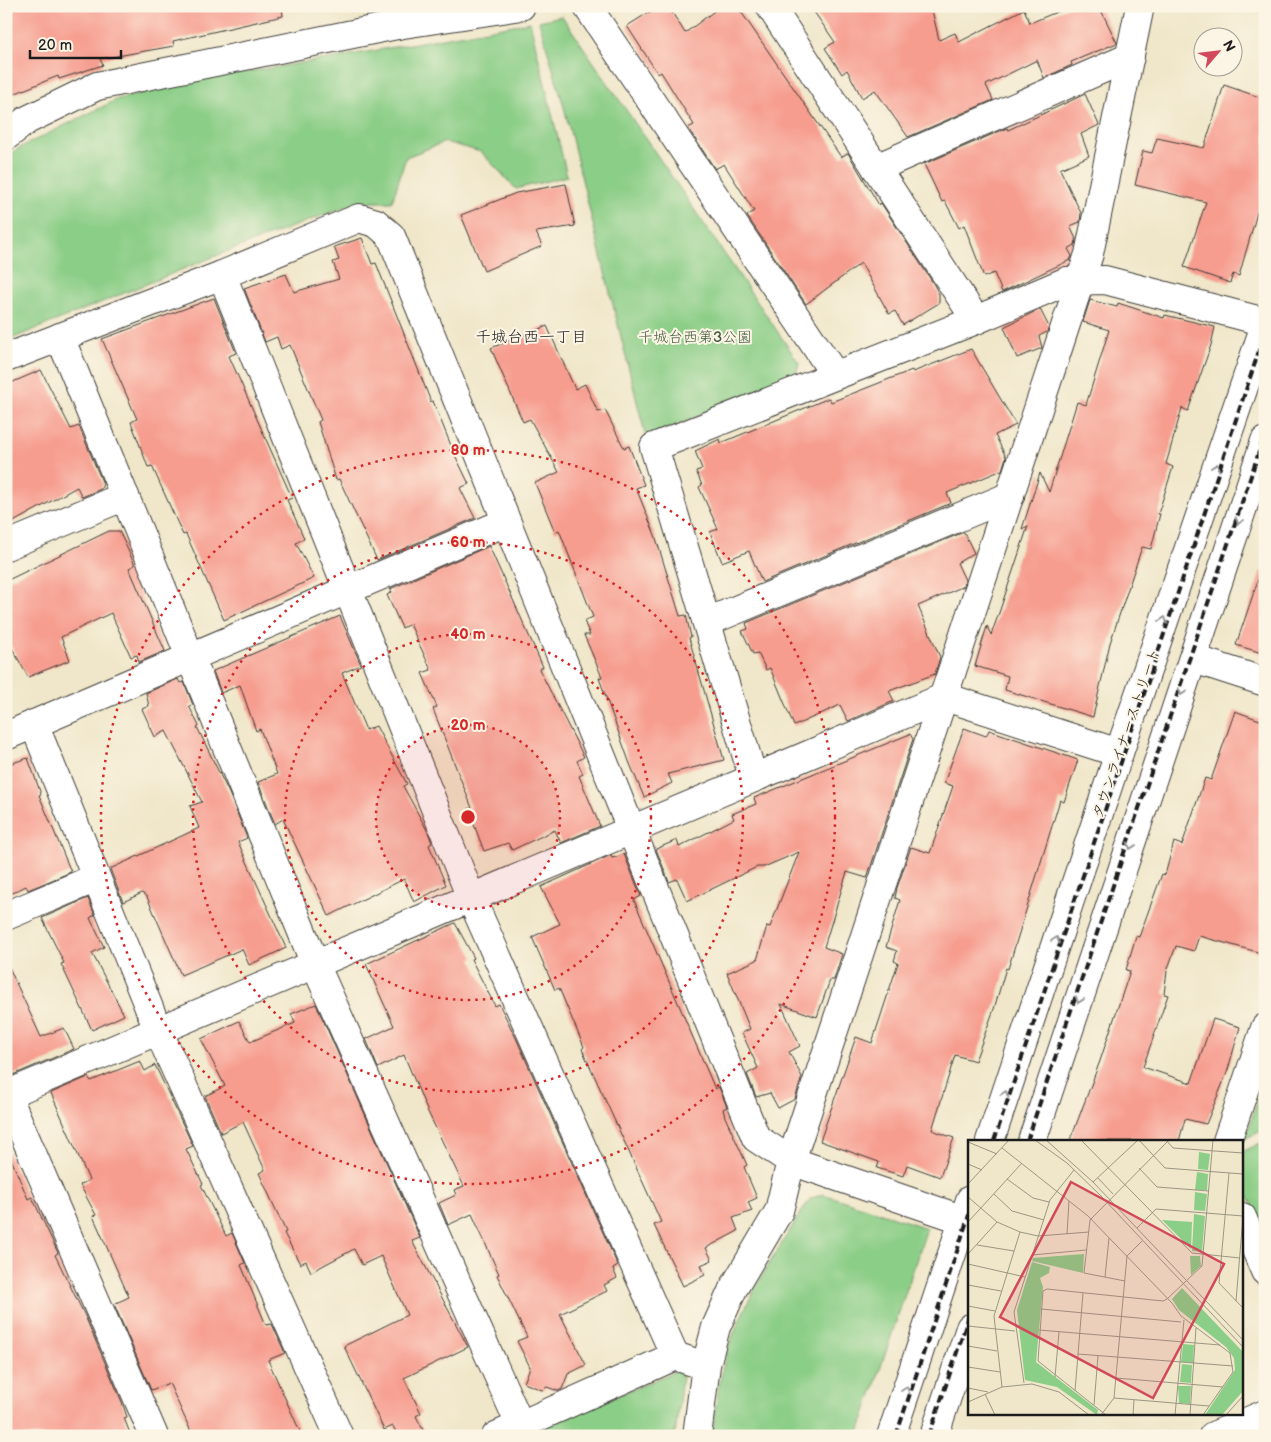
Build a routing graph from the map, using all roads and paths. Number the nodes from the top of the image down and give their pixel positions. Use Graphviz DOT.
graph roads {
  1 [pos="521,6"];
  2 [pos="587,6"];
  3 [pos="770,6"];
  4 [pos="1140,6"];
  5 [pos="395,16"];
  6 [pos="1130,57"];
  7 [pos="6,136"];
  8 [pos="876,168"];
  9 [pos="222,275"];
  10 [pos="1080,280"];
  11 [pos="976,320"];
  12 [pos="1265,324"];
  13 [pos="60,337"];
  14 [pos="6,358"];
  15 [pos="835,375"];
  16 [pos="1265,442"];
  17 [pos="125,496"];
  18 [pos="1010,496"];
  19 [pos="506,522"];
  20 [pos="6,546"];
  21 [pos="348,590"];
  22 [pos="707,622"];
  23 [pos="190,657"];
  24 [pos="1194,659"];
  25 [pos="1265,682"];
  26 [pos="945,697"];
  27 [pos="34,724"];
  28 [pos="6,736"];
  29 [pos="1119,753"];
  30 [pos="753,777"];
  31 [pos="630,830"];
  32 [pos="96,878"];
  33 [pos="471,898"];
  34 [pos="6,916"];
  35 [pos="315,964"];
  36 [pos="1265,1028"];
  37 [pos="158,1030"];
  38 [pos="7,1095"];
  39 [pos="990,1140"];
  40 [pos="1032,1140"];
  41 [pos="1227,1140"];
  42 [pos="792,1161"];
  43 [pos="967,1214"];
  44 [pos="1244,1222"];
  45 [pos="1257,1258"];
  46 [pos="968,1334"];
  47 [pos="675,1356"];
  48 [pos="706,1366"];
  49 [pos="1265,1414"];
  50 [pos="514,1432"];
  51 [pos="154,1436"];
  52 [pos="339,1436"];
  53 [pos="697,1436"];
  54 [pos="891,1436"];
  55 [pos="934,1436"];
  56 [pos="1213,1436"];
  1 -- 5 [label="street"];
  2 -- 15 [label="street"];
  3 -- 8 [label="street"];
  4 -- 6 [label="street"];
  5 -- 7 [label="street"];
  6 -- 8 [label="street"];
  6 -- 10 [label="street"];
  8 -- 11 [label="street"];
  9 -- 13 [label="street"];
  9 -- 19 [label="street"];
  9 -- 21 [label="street"];
  10 -- 11 [label="street"];
  10 -- 12 [label="street"];
  10 -- 18 [label="street"];
  11 -- 15 [label="street"];
  29 -- 12 [label="street, タウンライナーストリート, one-way"];
  13 -- 14 [label="street"];
  13 -- 17 [label="street"];
  15 -- 22 [label="street"];
  16 -- 24 [label="street, one-way"];
  17 -- 20 [label="street"];
  17 -- 23 [label="street"];
  18 -- 22 [label="street"];
  18 -- 26 [label="street"];
  19 -- 21 [label="street"];
  19 -- 31 [label="street"];
  21 -- 23 [label="street"];
  21 -- 33 [label="street"];
  22 -- 30 [label="street"];
  23 -- 27 [label="street"];
  23 -- 35 [label="street"];
  24 -- 25 [label="street"];
  24 -- 40 [label="street, one-way"];
  26 -- 29 [label="street"];
  26 -- 30 [label="street"];
  26 -- 42 [label="street"];
  27 -- 28 [label="street"];
  27 -- 32 [label="street"];
  39 -- 29 [label="street, タウンライナーストリート, one-way"];
  30 -- 31 [label="street"];
  31 -- 33 [label="street"];
  31 -- 42 [label="street"];
  32 -- 34 [label="street"];
  32 -- 37 [label="street"];
  33 -- 35 [label="street"];
  33 -- 47 [label="street"];
  35 -- 37 [label="street"];
  35 -- 50 [label="street"];
  36 -- 41 [label="street"];
  37 -- 38 [label="street"];
  37 -- 52 [label="street"];
  38 -- 51 [label="street"];
  42 -- 43 [label="street"];
  42 -- 48 [label="street"];
  54 -- 43 [label="street, one-way"];
  44 -- 45 [label="street"];
  46 -- 55 [label="street"];
  47 -- 48 [label="street"];
  47 -- 50 [label="street"];
  48 -- 53 [label="street"];
  49 -- 56 [label="street"];
}
